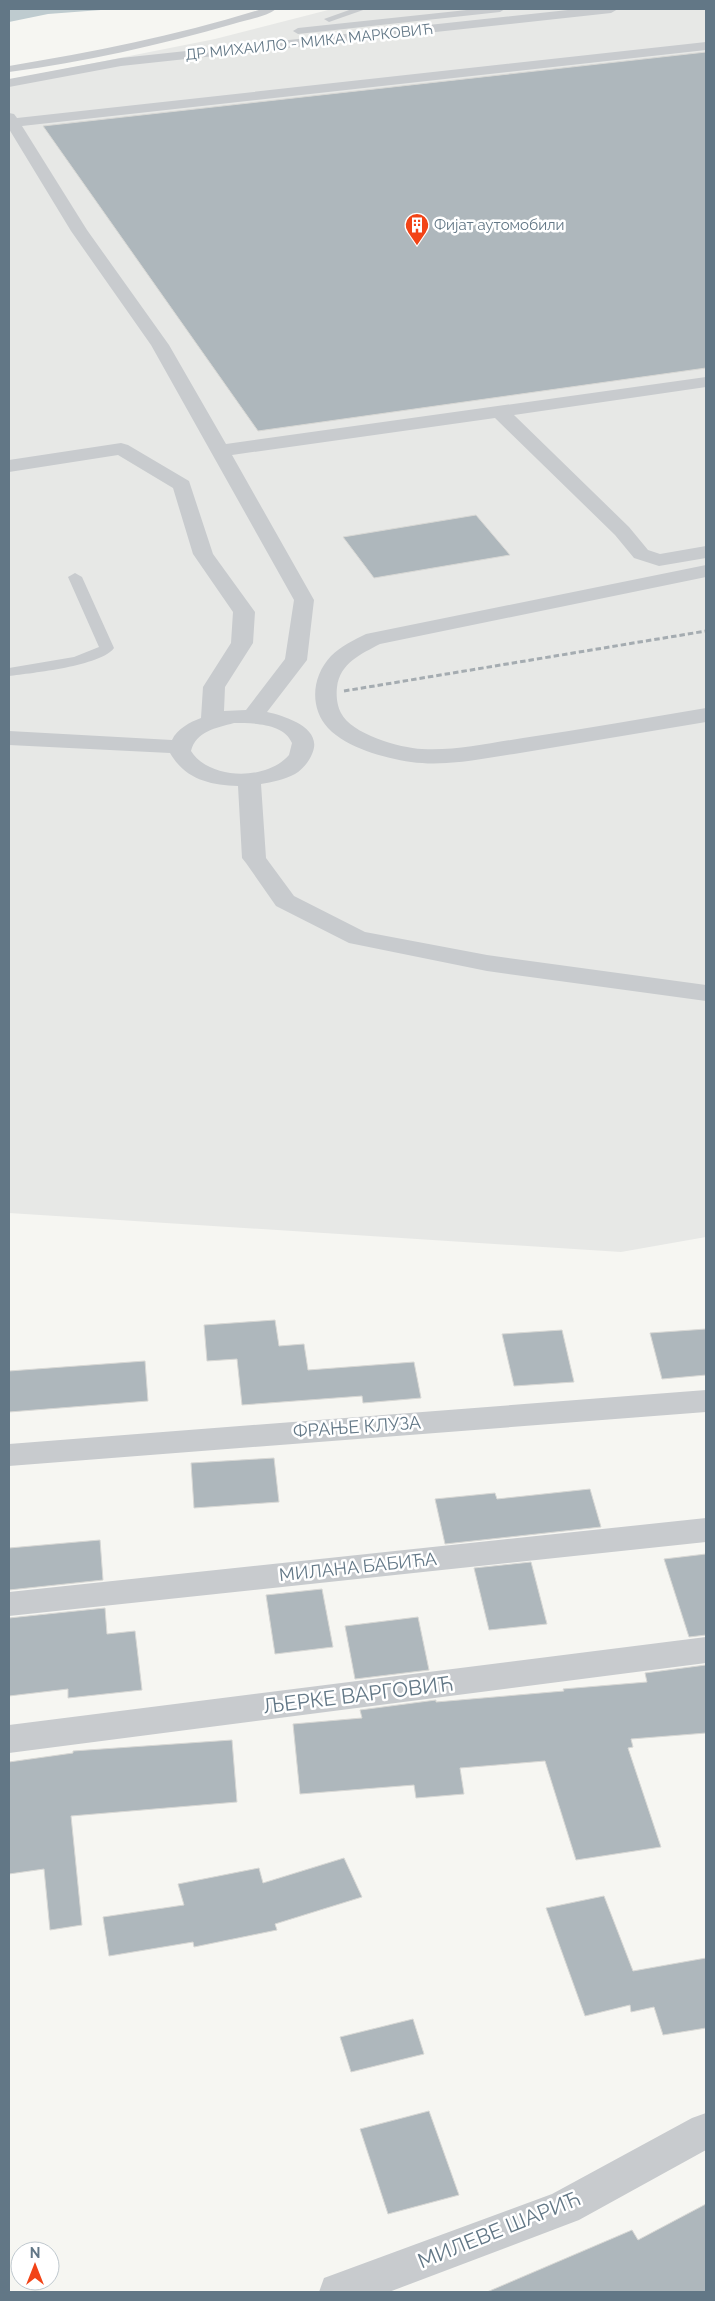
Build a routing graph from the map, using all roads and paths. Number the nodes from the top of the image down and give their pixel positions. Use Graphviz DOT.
graph roads {
  1 [pos="271,9"];
  2 [pos="361,9"];
  3 [pos="500,9"];
  4 [pos="611,9"];
  5 [pos="301,37"];
  6 [pos="706,46"];
  7 [pos="9,69"];
  8 [pos="9,83"];
  9 [pos="10,121"];
  10 [pos="706,382"];
  11 [pos="499,411"];
  12 [pos="220,451"];
  13 [pos="9,466"];
  14 [pos="706,552"];
  15 [pos="706,571"];
  16 [pos="75,578"];
  17 [pos="9,672"];
  18 [pos="706,715"];
  19 [pos="253,716"];
  20 [pos="212,720"];
  21 [pos="9,738"];
  22 [pos="179,747"];
  23 [pos="249,780"];
  24 [pos="706,993"];
  25 [pos="706,1401"];
  26 [pos="9,1455"];
  27 [pos="706,1530"];
  28 [pos="9,1604"];
  29 [pos="706,1650"];
  30 [pos="9,1739"];
  31 [pos="706,2130"];
  32 [pos="339,2292"];
  1 -- 7 [label="lane"];
  2 -- 5 [label="lane"];
  3 -- 5 [label="lane"];
  4 -- 5 [label="street, ДР МИХАИЛО - МИКА МАРКОВИЋ"];
  5 -- 8 [label="street, ДР МИХАИЛО - МИКА МАРКОВИЋ"];
  6 -- 9 [label="street"];
  9 -- 12 [label="street"];
  10 -- 11 [label="street"];
  11 -- 12 [label="street"];
  11 -- 14 [label="street"];
  12 -- 19 [label="street"];
  13 -- 20 [label="street"];
  15 -- 18 [label="street"];
  16 -- 17 [label="lane"];
  19 -- 20 [label="street"];
  19 -- 23 [label="street"];
  20 -- 22 [label="street"];
  21 -- 22 [label="street"];
  22 -- 23 [label="street"];
  23 -- 24 [label="street"];
  25 -- 26 [label="street, ФРАЊЕ КЛУЗА"];
  27 -- 28 [label="street, МИЛАНА БАБИЋА"];
  29 -- 30 [label="street, ЉЕРКЕ ВАРГОВИЋ"];
  31 -- 32 [label="street, МИЛЕВЕ ШАРИЋ"];
}
